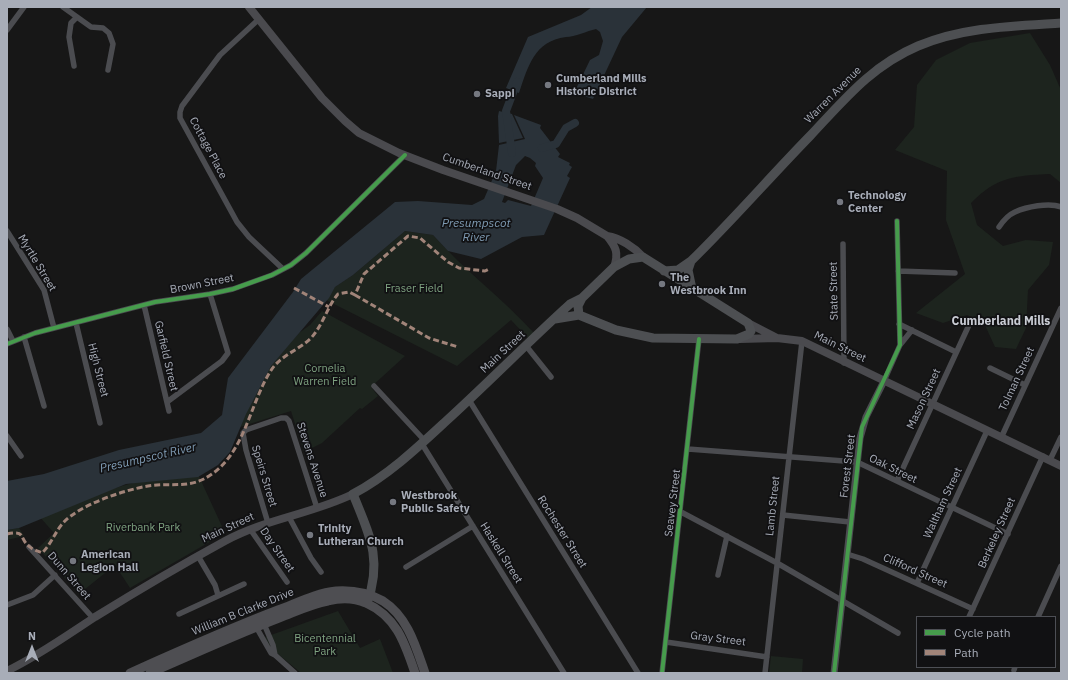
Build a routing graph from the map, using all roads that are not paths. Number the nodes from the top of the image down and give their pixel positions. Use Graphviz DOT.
graph roads {
  1 [pos="24,7"];
  2 [pos="63,7"];
  3 [pos="249,7"];
  4 [pos="77,17"];
  5 [pos="259,19"];
  6 [pos="1061,23"];
  7 [pos="7,30"];
  8 [pos="74,66"];
  9 [pos="108,70"];
  10 [pos="405,155"];
  11 [pos="1061,207"];
  12 [pos="898,221"];
  13 [pos="999,227"];
  14 [pos="7,231"];
  15 [pos="607,236"];
  16 [pos="843,244"];
  17 [pos="642,257"];
  18 [pos="691,261"];
  19 [pos="614,267"];
  20 [pos="283,269"];
  21 [pos="664,271"];
  22 [pos="898,271"];
  23 [pos="955,273"];
  24 [pos="692,289"];
  25 [pos="210,294"];
  26 [pos="582,298"];
  27 [pos="144,305"];
  28 [pos="1061,308"];
  29 [pos="579,315"];
  30 [pos="555,319"];
  31 [pos="76,323"];
  32 [pos="748,323"];
  33 [pos="899,324"];
  34 [pos="969,325"];
  35 [pos="54,328"];
  36 [pos="7,329"];
  37 [pos="912,330"];
  38 [pos="24,337"];
  39 [pos="777,338"];
  40 [pos="699,339"];
  41 [pos="737,339"];
  42 [pos="13,341"];
  43 [pos="802,341"];
  44 [pos="7,344"];
  45 [pos="900,345"];
  46 [pos="527,347"];
  47 [pos="956,352"];
  48 [pos="844,363"];
  49 [pos="990,368"];
  50 [pos="551,377"];
  51 [pos="884,381"];
  52 [pos="1025,385"];
  53 [pos="374,386"];
  54 [pos="469,400"];
  55 [pos="167,402"];
  56 [pos="932,404"];
  57 [pos="44,406"];
  58 [pos="169,411"];
  59 [pos="286,418"];
  60 [pos="100,423"];
  61 [pos="987,431"];
  62 [pos="7,436"];
  63 [pos="1061,437"];
  64 [pos="1001,438"];
  65 [pos="423,442"];
  66 [pos="688,449"];
  67 [pos="21,456"];
  68 [pos="789,456"];
  69 [pos="1046,458"];
  70 [pos="857,462"];
  71 [pos="1061,466"];
  72 [pos="897,481"];
  73 [pos="353,494"];
  74 [pos="952,507"];
  75 [pos="317,508"];
  76 [pos="681,512"];
  77 [pos="783,515"];
  78 [pos="289,517"];
  79 [pos="850,522"];
  80 [pos="268,523"];
  81 [pos="473,526"];
  82 [pos="250,529"];
  83 [pos="1008,534"];
  84 [pos="726,536"];
  85 [pos="29,547"];
  86 [pos="847,554"];
  87 [pos="198,556"];
  88 [pos="777,564"];
  89 [pos="1061,566"];
  90 [pos="406,568"];
  91 [pos="321,572"];
  92 [pos="55,575"];
  93 [pos="718,575"];
  94 [pos="287,582"];
  95 [pos="917,583"];
  96 [pos="244,584"];
  97 [pos="218,595"];
  98 [pos="368,599"];
  99 [pos="842,601"];
  100 [pos="7,605"];
  101 [pos="973,609"];
  102 [pos="179,614"];
  103 [pos="970,616"];
  104 [pos="1038,616"];
  105 [pos="93,618"];
  106 [pos="257,624"];
  107 [pos="898,632"];
  108 [pos="666,642"];
  109 [pos="275,655"];
  110 [pos="767,657"];
  111 [pos="7,671"];
  112 [pos="663,671"];
  113 [pos="130,673"];
  114 [pos="150,673"];
  115 [pos="295,673"];
  116 [pos="415,673"];
  117 [pos="425,673"];
  118 [pos="564,673"];
  119 [pos="638,673"];
  120 [pos="765,673"];
  121 [pos="834,673"];
  1 -- 7 [label="street"];
  2 -- 4 [label="street"];
  3 -- 5 [label="main road, Cumberland Street"];
  4 -- 8 [label="street"];
  4 -- 9 [label="street"];
  5 -- 10 [label="main road, Cumberland Street"];
  5 -- 20 [label="street, Cottage Place"];
  6 -- 18 [label="main road, Warren Avenue"];
  10 -- 15 [label="main road, Cumberland Street"];
  10 -- 20 [label="street, Brown Street"];
  11 -- 13 [label="street"];
  12 -- 22 [label="street, Forest Street"];
  14 -- 35 [label="street, Myrtle Street"];
  15 -- 17 [label="main road, Cumberland Street"];
  15 -- 19 [label="main road"];
  16 -- 48 [label="street, State Street"];
  17 -- 19 [label="main road, Main Street"];
  17 -- 21 [label="main road, Cumberland Street"];
  18 -- 21 [label="main road, Warren Avenue"];
  18 -- 24 [label="main road"];
  19 -- 26 [label="main road, Main Street"];
  20 -- 25 [label="street, Brown Street"];
  21 -- 24 [label="main road, Cumberland Street"];
  22 -- 23 [label="street"];
  22 -- 33 [label="street, Forest Street"];
  24 -- 32 [label="main road, Cumberland Street"];
  25 -- 27 [label="street, Brown Street"];
  25 -- 55 [label="street"];
  26 -- 29 [label="main road"];
  26 -- 30 [label="main road, Main Street"];
  27 -- 31 [label="street, Brown Street"];
  27 -- 55 [label="street, Garfield Street"];
  28 -- 52 [label="street, Tolman Street"];
  29 -- 30 [label="main road"];
  29 -- 40 [label="main road, Main Street"];
  30 -- 46 [label="main road, Main Street"];
  31 -- 35 [label="street, Brown Street"];
  31 -- 60 [label="street, High Street"];
  32 -- 39 [label="main road, Cumberland Street"];
  32 -- 41 [label="main road"];
  33 -- 37 [label="street"];
  33 -- 45 [label="street, Forest Street"];
  34 -- 47 [label="street, Mason Street"];
  35 -- 38 [label="street, Brown Street"];
  36 -- 42 [label="street"];
  37 -- 45 [label="street"];
  37 -- 47 [label="street"];
  38 -- 42 [label="street, Brown Street"];
  38 -- 57 [label="street"];
  39 -- 41 [label="main road, Main Street"];
  39 -- 43 [label="main road, Main Street"];
  40 -- 41 [label="main road, Main Street"];
  40 -- 66 [label="street, Seavey Street"];
  42 -- 44 [label="street, Brown Street"];
  43 -- 48 [label="main road, Main Street"];
  43 -- 68 [label="street, Lamb Street"];
  45 -- 51 [label="street, Forest Street"];
  46 -- 50 [label="street"];
  46 -- 54 [label="main road, Main Street"];
  47 -- 56 [label="street, Mason Street"];
  48 -- 51 [label="main road, Main Street"];
  49 -- 52 [label="street"];
  51 -- 56 [label="main road, Main Street"];
  51 -- 70 [label="street, Forest Street"];
  52 -- 64 [label="street, Tolman Street"];
  53 -- 65 [label="street, Haskell Street"];
  54 -- 65 [label="main road, Main Street"];
  54 -- 119 [label="street, Rochester Street"];
  55 -- 58 [label="street, Garfield Street"];
  56 -- 61 [label="main road, Main Street"];
  56 -- 72 [label="street, Mason Street"];
  59 -- 75 [label="street, Stevens Avenue"];
  59 -- 80 [label="street, Speirs Street"];
  61 -- 64 [label="main road, Main Street"];
  61 -- 74 [label="street, Waltham Street"];
  62 -- 67 [label="street"];
  63 -- 69 [label="street, Berkeley Street"];
  64 -- 69 [label="main road, Main Street"];
  65 -- 73 [label="main road, Main Street"];
  65 -- 81 [label="street, Haskell Street"];
  66 -- 68 [label="street, Oak Street"];
  66 -- 76 [label="street, Seavey Street"];
  68 -- 70 [label="street, Oak Street"];
  68 -- 77 [label="street, Lamb Street"];
  69 -- 71 [label="main road, Main Street"];
  69 -- 83 [label="street, Berkeley Street"];
  70 -- 72 [label="street, Oak Street"];
  70 -- 79 [label="street, Forest Street"];
  72 -- 74 [label="street, Oak Street"];
  73 -- 75 [label="main road, Main Street"];
  73 -- 98 [label="main road"];
  74 -- 83 [label="street, Oak Street"];
  74 -- 95 [label="street, Waltham Street"];
  75 -- 78 [label="main road, Main Street"];
  76 -- 84 [label="street"];
  76 -- 108 [label="street, Seavey Street"];
  77 -- 79 [label="street"];
  77 -- 88 [label="street, Lamb Street"];
  78 -- 80 [label="main road, Main Street"];
  78 -- 91 [label="street"];
  79 -- 86 [label="street, Forest Street"];
  80 -- 82 [label="main road, Main Street"];
  81 -- 90 [label="street"];
  81 -- 118 [label="street, Haskell Street"];
  82 -- 87 [label="main road, Main Street"];
  82 -- 94 [label="street, Day Street"];
  83 -- 101 [label="street, Berkeley Street"];
  84 -- 88 [label="street"];
  84 -- 93 [label="street"];
  85 -- 92 [label="street, Dunn Street"];
  86 -- 95 [label="street, Clifford Street"];
  86 -- 99 [label="street, Forest Street"];
  87 -- 97 [label="street"];
  87 -- 105 [label="main road, Main Street"];
  88 -- 99 [label="street"];
  88 -- 110 [label="street, Lamb Street"];
  89 -- 104 [label="street"];
  92 -- 100 [label="street"];
  92 -- 105 [label="street, Dunn Street"];
  95 -- 101 [label="street, Clifford Street"];
  96 -- 97 [label="street"];
  97 -- 102 [label="street"];
  98 -- 106 [label="highway, William B Clarke Drive"];
  98 -- 116 [label="highway"];
  98 -- 117 [label="highway"];
  99 -- 107 [label="street"];
  99 -- 121 [label="street, Forest Street"];
  101 -- 103 [label="street, Berkeley Street"];
  105 -- 111 [label="main road, Main Street"];
  106 -- 109 [label="street"];
  106 -- 109 [label="street"];
  106 -- 113 [label="highway, William B Clarke Drive"];
  106 -- 114 [label="highway, William B Clarke Drive"];
  108 -- 110 [label="street, Gray Street"];
  108 -- 112 [label="street, Seavey Street"];
  109 -- 115 [label="street"];
  110 -- 120 [label="street, Lamb Street"];
}
